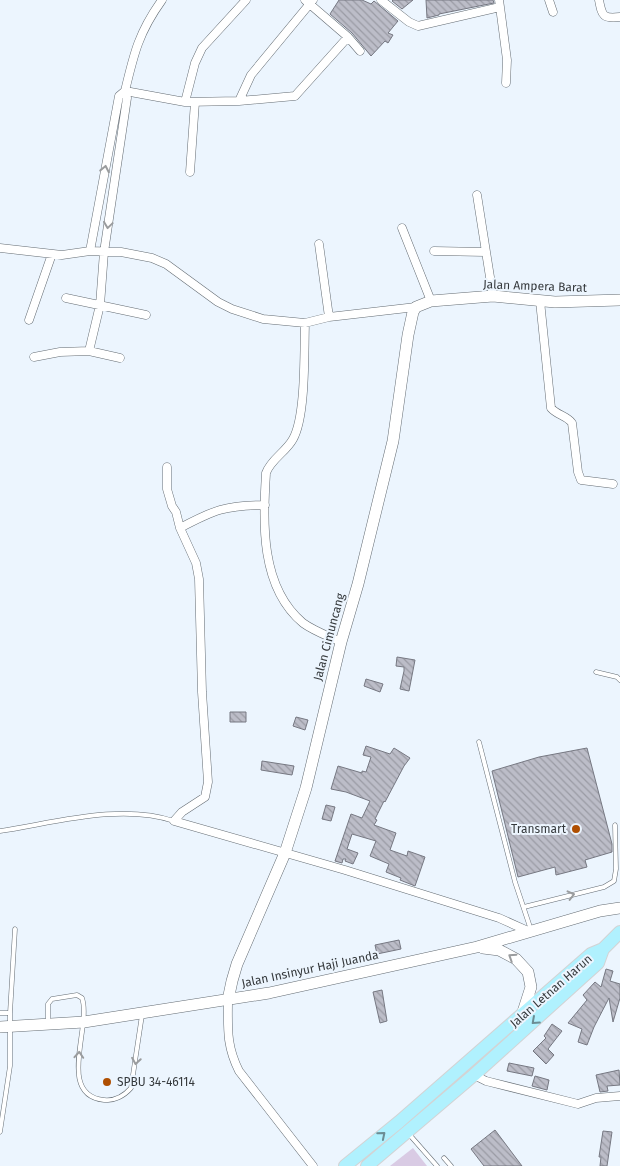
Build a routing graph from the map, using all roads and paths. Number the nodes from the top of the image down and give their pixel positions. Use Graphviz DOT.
graph roads {
  1 [pos="162,0"];
  2 [pos="246,0"];
  3 [pos="382,0"];
  4 [pos="549,0"];
  5 [pos="599,0"];
  6 [pos="309,2"];
  7 [pos="500,4"];
  8 [pos="553,12"];
  9 [pos="620,18"];
  10 [pos="348,37"];
  11 [pos="360,51"];
  12 [pos="506,83"];
  13 [pos="125,91"];
  14 [pos="239,101"];
  15 [pos="185,102"];
  16 [pos="195,102"];
  17 [pos="110,146"];
  18 [pos="120,148"];
  19 [pos="190,172"];
  20 [pos="102,188"];
  21 [pos="113,190"];
  22 [pos="477,195"];
  23 [pos="402,228"];
  24 [pos="319,244"];
  25 [pos="0,248"];
  26 [pos="90,251"];
  27 [pos="434,251"];
  28 [pos="104,252"];
  29 [pos="485,252"];
  30 [pos="52,254"];
  31 [pos="493,296"];
  32 [pos="66,298"];
  33 [pos="620,300"];
  34 [pos="431,301"];
  35 [pos="540,301"];
  36 [pos="100,305"];
  37 [pos="416,307"];
  38 [pos="146,315"];
  39 [pos="329,317"];
  40 [pos="29,320"];
  41 [pos="305,323"];
  42 [pos="89,351"];
  43 [pos="34,357"];
  44 [pos="120,358"];
  45 [pos="167,467"];
  46 [pos="613,484"];
  47 [pos="265,505"];
  48 [pos="180,528"];
  49 [pos="340,642"];
  50 [pos="596,672"];
  51 [pos="620,680"];
  52 [pos="479,742"];
  53 [pos="174,821"];
  54 [pos="615,825"];
  55 [pos="0,831"];
  56 [pos="285,853"];
  57 [pos="524,907"];
  58 [pos="620,908"];
  59 [pos="15,929"];
  60 [pos="529,931"];
  61 [pos="620,932"];
  62 [pos="477,947"];
  63 [pos="604,949"];
  64 [pos="228,1000"];
  65 [pos="10,1013"];
  66 [pos="142,1013"];
  67 [pos="0,1014"];
  68 [pos="522,1015"];
  69 [pos="84,1022"];
  70 [pos="48,1025"];
  71 [pos="5,1027"];
  72 [pos="474,1075"];
  73 [pos="620,1096"];
  74 [pos="399,1122"];
  75 [pos="0,1132"];
  76 [pos="408,1133"];
  77 [pos="444,1158"];
  78 [pos="312,1166"];
  79 [pos="345,1166"];
  80 [pos="367,1166"];
  81 [pos="437,1166"];
  82 [pos="451,1166"];
  1 -- 13 [label="street"];
  2 -- 15 [label="street"];
  3 -- 7 [label="street"];
  4 -- 8 [label="street"];
  5 -- 9 [label="street"];
  6 -- 10 [label="street"];
  6 -- 14 [label="street"];
  7 -- 12 [label="street"];
  10 -- 11 [label="street"];
  10 -- 14 [label="street"];
  13 -- 15 [label="street"];
  13 -- 17 [label="street"];
  13 -- 18 [label="street"];
  14 -- 16 [label="street"];
  15 -- 16 [label="street"];
  16 -- 19 [label="street"];
  17 -- 18 [label="street"];
  20 -- 17 [label="street, one-way"];
  18 -- 21 [label="street"];
  20 -- 21 [label="street"];
  20 -- 26 [label="street"];
  21 -- 28 [label="street, one-way"];
  22 -- 29 [label="street"];
  23 -- 34 [label="street"];
  24 -- 39 [label="street"];
  25 -- 30 [label="street"];
  26 -- 28 [label="street"];
  26 -- 30 [label="street"];
  27 -- 29 [label="street"];
  28 -- 36 [label="street"];
  28 -- 41 [label="street"];
  29 -- 31 [label="street"];
  30 -- 40 [label="street"];
  31 -- 34 [label="street, Jalan Ampera Barat"];
  31 -- 35 [label="street, Jalan Ampera Barat"];
  32 -- 36 [label="street"];
  33 -- 35 [label="street, Jalan Ampera Barat"];
  34 -- 37 [label="street"];
  35 -- 46 [label="street"];
  36 -- 38 [label="street"];
  36 -- 42 [label="street"];
  37 -- 39 [label="street"];
  37 -- 49 [label="street, Jalan Cimuncang"];
  39 -- 41 [label="street"];
  41 -- 47 [label="street"];
  42 -- 43 [label="street"];
  42 -- 44 [label="street"];
  45 -- 48 [label="street"];
  47 -- 48 [label="street"];
  47 -- 49 [label="street"];
  48 -- 53 [label="street"];
  49 -- 56 [label="street, Jalan Cimuncang"];
  50 -- 51 [label="lane"];
  52 -- 57 [label="lane"];
  53 -- 55 [label="lane"];
  53 -- 56 [label="street"];
  57 -- 54 [label="lane, one-way"];
  56 -- 60 [label="street"];
  56 -- 64 [label="street, Jalan Cimuncang"];
  57 -- 60 [label="lane"];
  58 -- 60 [label="street, Jalan Insinyur Haji Juanda"];
  59 -- 65 [label="lane"];
  60 -- 62 [label="street, Jalan Insinyur Haji Juanda"];
  61 -- 63 [label="main road"];
  62 -- 64 [label="street, Jalan Insinyur Haji Juanda"];
  68 -- 62 [label="street, one-way"];
  63 -- 68 [label="main road, Jalan Letnan Harun"];
  63 -- 72 [label="main road, Jalan Letnan Harun, one-way"];
  64 -- 66 [label="street, Jalan Insinyur Haji Juanda"];
  64 -- 78 [label="street"];
  65 -- 67 [label="lane"];
  65 -- 71 [label="lane"];
  66 -- 69 [label="street, Jalan Insinyur Haji Juanda"];
  66 -- 69 [label="lane, one-way"];
  68 -- 74 [label="main road, Jalan Letnan Harun"];
  69 -- 70 [label="street, Jalan Insinyur Haji Juanda"];
  69 -- 70 [label="lane"];
  70 -- 71 [label="street, Jalan Insinyur Haji Juanda"];
  71 -- 75 [label="lane"];
  72 -- 73 [label="street"];
  72 -- 76 [label="main road, Jalan Letnan Harun"];
  74 -- 76 [label="main road"];
  79 -- 74 [label="main road, Jalan Letnan Harun, one-way"];
  76 -- 80 [label="main road, Jalan Letnan Harun"];
  76 -- 81 [label="lane"];
  77 -- 82 [label="lane"];
}
